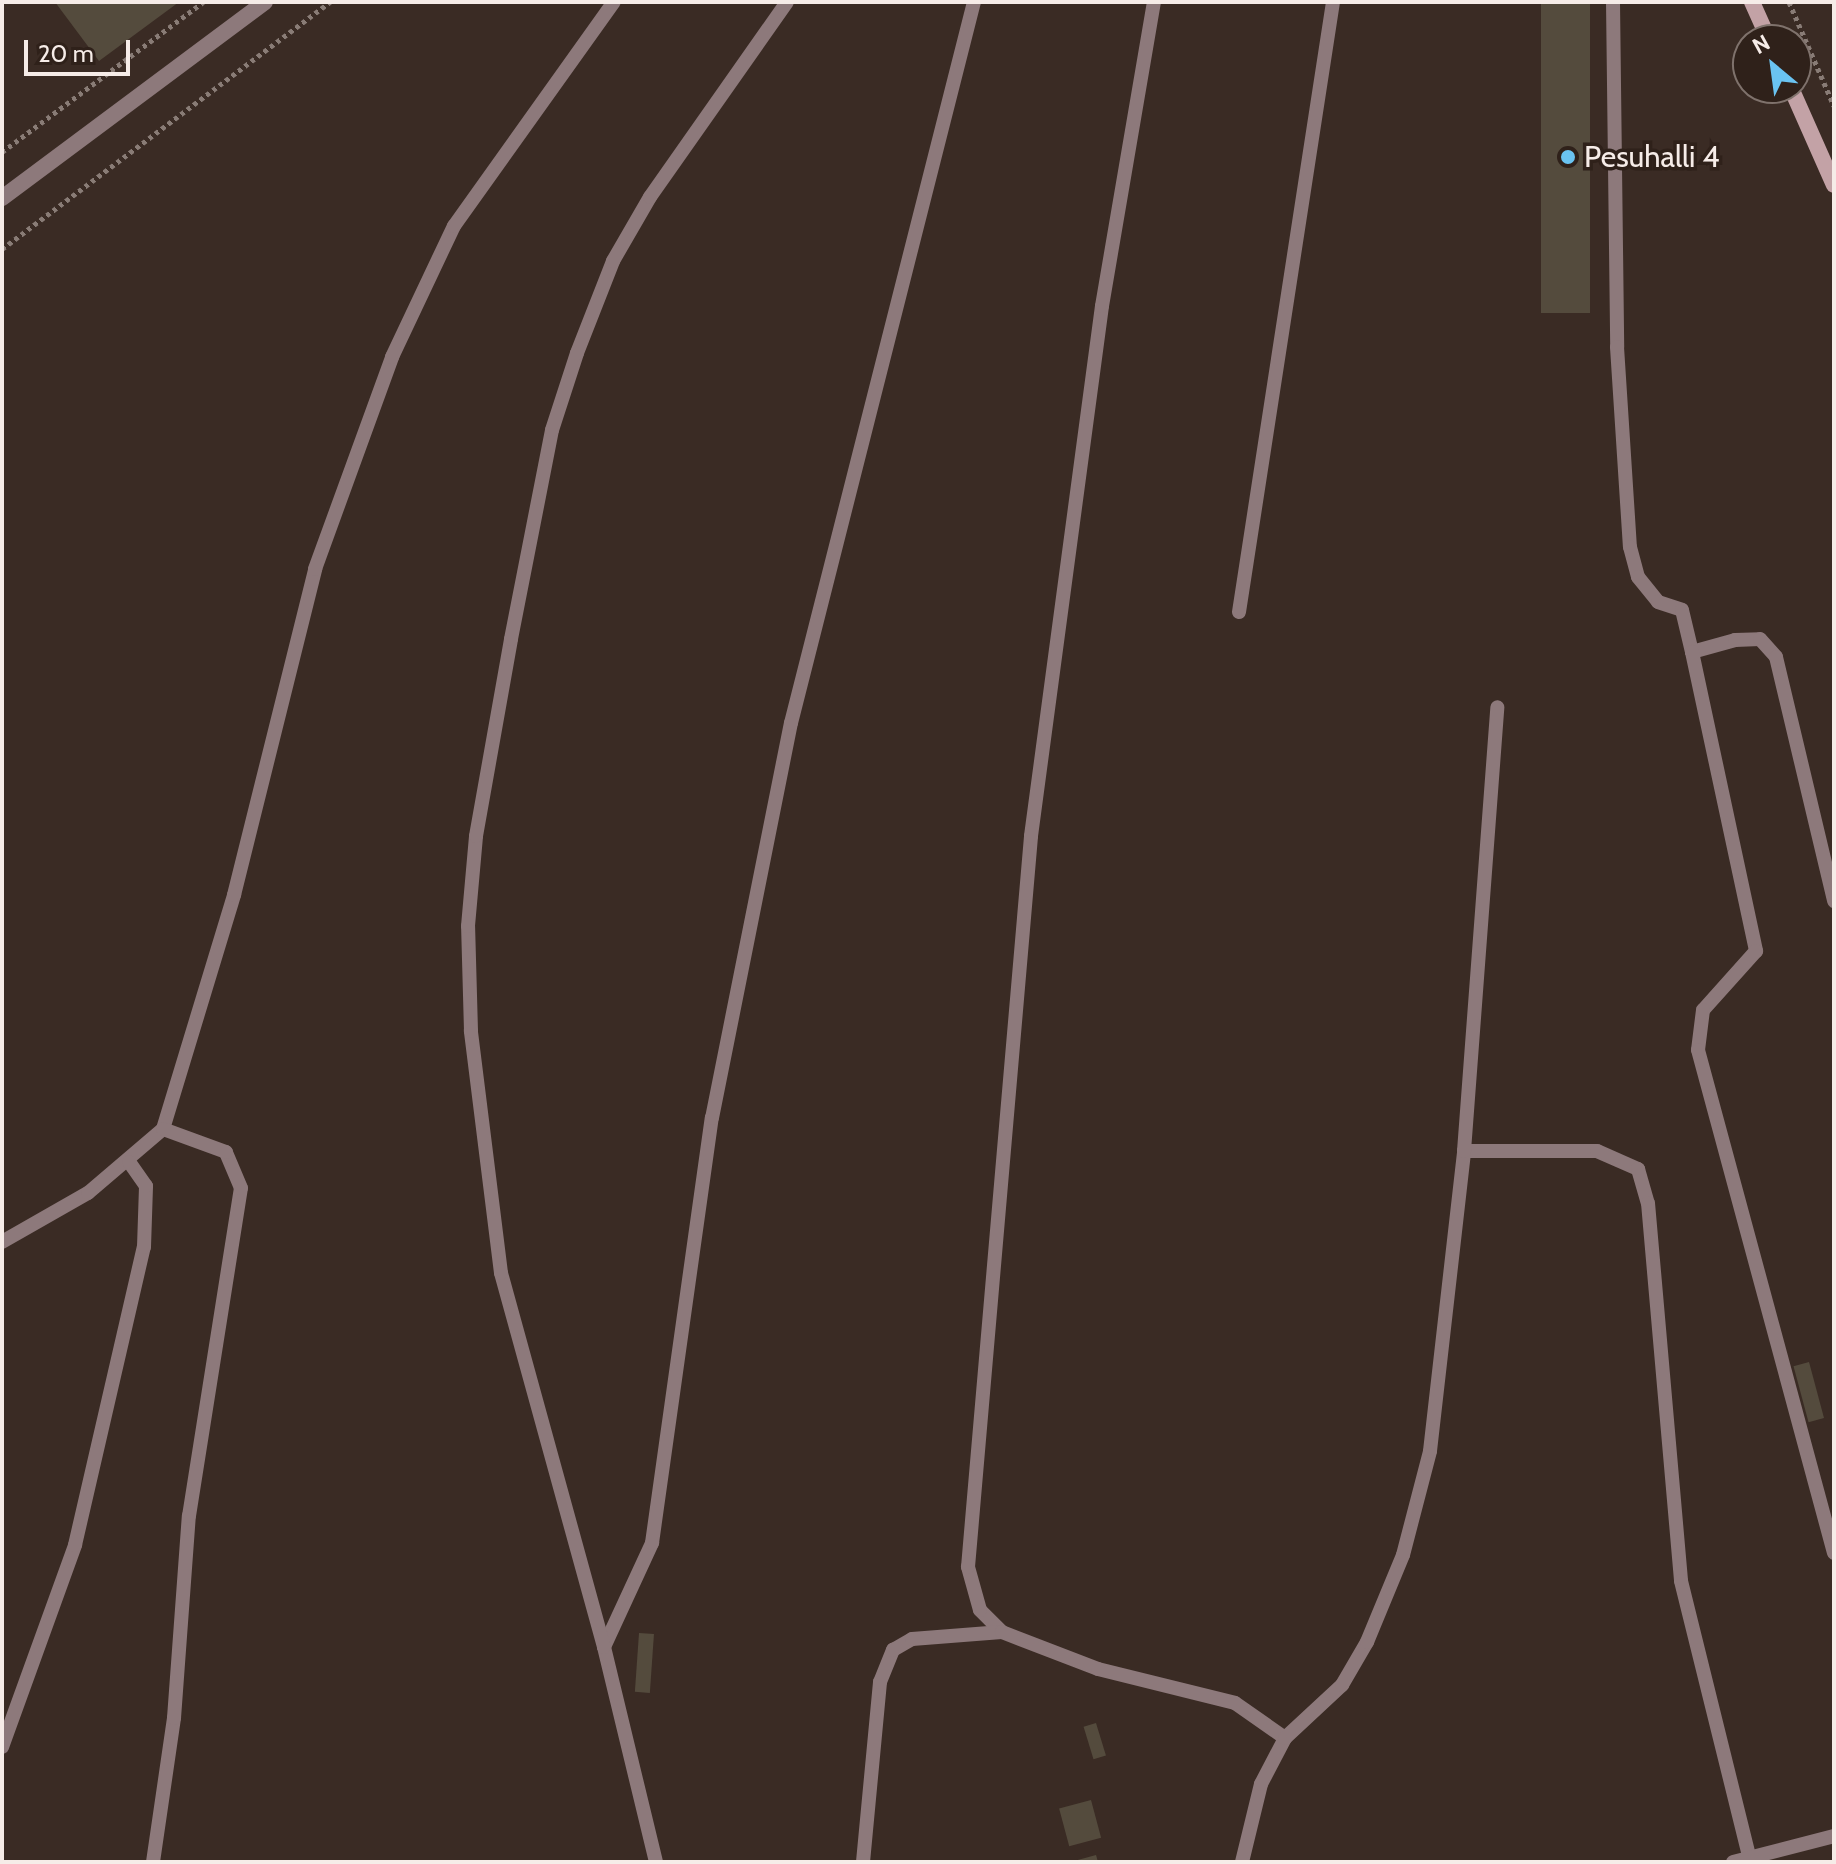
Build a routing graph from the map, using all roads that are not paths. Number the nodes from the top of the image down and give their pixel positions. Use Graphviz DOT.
graph roads {
  1 [pos="265,2"];
  2 [pos="614,2"];
  3 [pos="787,2"];
  4 [pos="974,2"];
  5 [pos="1154,2"];
  6 [pos="1333,2"];
  7 [pos="1613,2"];
  8 [pos="1752,2"];
  9 [pos="1762,24"];
  10 [pos="1798,104"];
  11 [pos="1834,185"];
  12 [pos="2,198"];
  13 [pos="1239,612"];
  14 [pos="1692,652"];
  15 [pos="1497,707"];
  16 [pos="1834,901"];
  17 [pos="163,1129"];
  18 [pos="1464,1151"];
  19 [pos="129,1162"];
  20 [pos="2,1242"];
  21 [pos="1834,1553"];
  22 [pos="1002,1632"];
  23 [pos="604,1647"];
  24 [pos="1285,1738"];
  25 [pos="2,1747"];
  26 [pos="1834,1836"];
  27 [pos="1749,1856"];
  28 [pos="153,1862"];
  29 [pos="656,1862"];
  30 [pos="863,1862"];
  31 [pos="1242,1862"];
  32 [pos="1733,1862"];
  1 -- 12 [label="street"];
  2 -- 17 [label="lane"];
  3 -- 23 [label="lane"];
  4 -- 23 [label="lane"];
  5 -- 22 [label="lane"];
  6 -- 13 [label="lane"];
  7 -- 14 [label="lane"];
  8 -- 9 [label="main road"];
  10 -- 11 [label="main road"];
  14 -- 16 [label="lane"];
  14 -- 21 [label="lane"];
  15 -- 18 [label="lane"];
  17 -- 19 [label="lane"];
  17 -- 28 [label="lane"];
  18 -- 24 [label="lane"];
  18 -- 27 [label="lane"];
  19 -- 20 [label="lane"];
  19 -- 25 [label="lane"];
  22 -- 24 [label="lane"];
  22 -- 30 [label="lane"];
  23 -- 29 [label="lane"];
  24 -- 31 [label="lane"];
  26 -- 27 [label="lane"];
  27 -- 32 [label="lane"];
}
